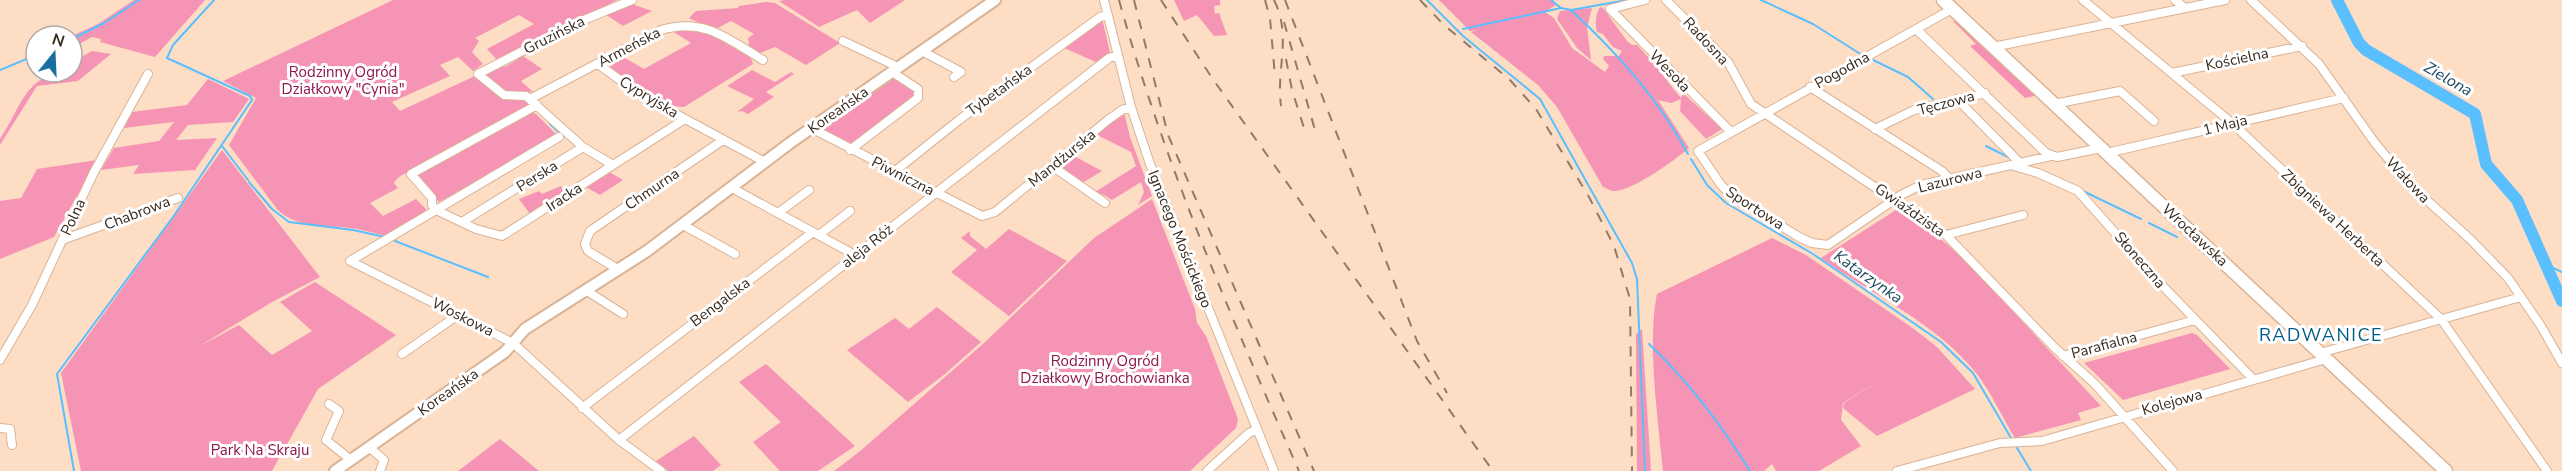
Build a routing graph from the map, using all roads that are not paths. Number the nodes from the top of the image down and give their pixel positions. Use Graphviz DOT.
graph roads {
  1 [pos="632,0"];
  2 [pos="995,0"];
  3 [pos="1104,0"];
  4 [pos="1645,0"];
  5 [pos="1666,0"];
  6 [pos="2083,0"];
  7 [pos="2175,0"];
  8 [pos="2225,0"];
  9 [pos="2251,0"];
  10 [pos="1948,4"];
  11 [pos="2186,8"];
  12 [pos="1108,15"];
  13 [pos="2112,24"];
  14 [pos="1916,29"];
  15 [pos="843,41"];
  16 [pos="2302,45"];
  17 [pos="1993,47"];
  18 [pos="922,51"];
  19 [pos="1118,56"];
  20 [pos="763,60"];
  21 [pos="598,64"];
  22 [pos="895,70"];
  23 [pos="2172,73"];
  24 [pos="148,74"];
  25 [pos="954,77"];
  26 [pos="1810,87"];
  27 [pos="1985,93"];
  28 [pos="2344,98"];
  29 [pos="530,99"];
  30 [pos="1957,99"];
  31 [pos="2054,104"];
  32 [pos="537,105"];
  33 [pos="1131,107"];
  34 [pos="1763,114"];
  35 [pos="685,119"];
  36 [pos="2154,122"];
  37 [pos="2232,123"];
  38 [pos="811,128"];
  39 [pos="1875,129"];
  40 [pos="1731,132"];
  41 [pos="559,137"];
  42 [pos="723,140"];
  43 [pos="583,147"];
  44 [pos="850,150"];
  45 [pos="1698,151"];
  46 [pos="2104,151"];
  47 [pos="2050,156"];
  48 [pos="765,162"];
  49 [pos="2021,164"];
  50 [pos="613,165"];
  51 [pos="1052,166"];
  52 [pos="2012,166"];
  53 [pos="894,172"];
  54 [pos="1949,178"];
  55 [pos="732,188"];
  56 [pos="809,190"];
  57 [pos="935,193"];
  58 [pos="178,198"];
  59 [pos="1896,199"];
  60 [pos="1105,203"];
  61 [pos="436,210"];
  62 [pos="850,211"];
  63 [pos="995,212"];
  64 [pos="778,213"];
  65 [pos="2023,215"];
  66 [pos="462,222"];
  67 [pos="683,225"];
  68 [pos="816,234"];
  69 [pos="1946,235"];
  70 [pos="62,240"];
  71 [pos="1828,245"];
  72 [pos="735,254"];
  73 [pos="855,255"];
  74 [pos="619,270"];
  75 [pos="587,291"];
  76 [pos="2521,297"];
  77 [pos="623,314"];
  78 [pos="458,315"];
  79 [pos="2441,319"];
  80 [pos="2195,320"];
  81 [pos="513,343"];
  82 [pos="402,354"];
  83 [pos="2063,356"];
  84 [pos="2323,356"];
  85 [pos="0,360"];
  86 [pos="2562,363"];
  87 [pos="2253,379"];
  88 [pos="329,404"];
  89 [pos="582,408"];
  90 [pos="2124,416"];
  91 [pos="0,428"];
  92 [pos="1257,429"];
  93 [pos="619,440"];
  94 [pos="12,445"];
  95 [pos="369,447"];
  96 [pos="351,460"];
  97 [pos="334,471"];
  98 [pos="380,471"];
  99 [pos="661,471"];
  100 [pos="1207,471"];
  101 [pos="1274,471"];
  102 [pos="1897,471"];
  103 [pos="2173,471"];
  104 [pos="2446,471"];
  105 [pos="2547,471"];
  1 -- 29 [label="street, Gruzińska"];
  2 -- 18 [label="street, Koreańska"];
  3 -- 12 [label="street, Ignacego Mościckiego"];
  4 -- 40 [label="street, Wesoła"];
  5 -- 34 [label="street, Radosna"];
  6 -- 13 [label="street, Zbigniewa Herberta"];
  7 -- 11 [label="street"];
  8 -- 11 [label="street"];
  9 -- 16 [label="street, Wałowa"];
  10 -- 14 [label="street, Pogodna"];
  10 -- 17 [label="main road, Wrocławska"];
  11 -- 13 [label="street"];
  12 -- 19 [label="street, Ignacego Mościckiego"];
  12 -- 53 [label="street, Tybetańska"];
  13 -- 17 [label="street"];
  13 -- 23 [label="street, Zbigniewa Herberta"];
  14 -- 26 [label="street, Pogodna"];
  14 -- 27 [label="street"];
  15 -- 22 [label="street"];
  16 -- 23 [label="street, Kościelna"];
  16 -- 28 [label="street, Wałowa"];
  17 -- 31 [label="main road, Wrocławska"];
  18 -- 22 [label="street, Koreańska"];
  18 -- 25 [label="street"];
  19 -- 33 [label="street, Ignacego Mościckiego"];
  19 -- 57 [label="street, aleja Róż"];
  20 -- 21 [label="street, Armeńska"];
  21 -- 29 [label="street, Armeńska"];
  21 -- 35 [label="street, Cypryjska"];
  22 -- 38 [label="street, Koreańska"];
  22 -- 44 [label="street"];
  23 -- 37 [label="street, Zbigniewa Herberta"];
  24 -- 70 [label="street, Polna"];
  26 -- 34 [label="street, Pogodna"];
  26 -- 39 [label="street"];
  27 -- 30 [label="street, Tęczowa"];
  27 -- 47 [label="street"];
  28 -- 37 [label="street, 1 Maja"];
  28 -- 76 [label="street, Wałowa"];
  29 -- 32 [label="street"];
  30 -- 39 [label="street, Tęczowa"];
  30 -- 49 [label="street"];
  31 -- 36 [label="street"];
  31 -- 46 [label="main road, Wrocławska"];
  32 -- 43 [label="street"];
  32 -- 61 [label="street"];
  33 -- 51 [label="street, Mandżurska"];
  33 -- 92 [label="street, Ignacego Mościckiego"];
  34 -- 40 [label="street, Pogodna"];
  34 -- 59 [label="street, Gwiaździsta"];
  35 -- 42 [label="street, Cypryjska"];
  35 -- 50 [label="street, Iracka"];
  37 -- 46 [label="street, 1 Maja"];
  37 -- 79 [label="street, Zbigniewa Herberta"];
  38 -- 44 [label="street, Piwniczna"];
  38 -- 48 [label="street, Koreańska"];
  39 -- 54 [label="street"];
  40 -- 45 [label="street, Pogodna"];
  41 -- 61 [label="street"];
  42 -- 48 [label="street"];
  42 -- 74 [label="street, Chmurna"];
  43 -- 50 [label="street"];
  43 -- 66 [label="street, Perska"];
  44 -- 53 [label="street, Piwniczna"];
  45 -- 71 [label="street, Sportowa"];
  46 -- 47 [label="street"];
  46 -- 84 [label="main road, Wrocławska"];
  47 -- 49 [label="street, Lazurowa"];
  48 -- 55 [label="street, Koreańska"];
  49 -- 52 [label="street, Lazurowa"];
  50 -- 66 [label="street, Iracka"];
  51 -- 60 [label="street"];
  51 -- 63 [label="street, Mandżurska"];
  52 -- 54 [label="street, Lazurowa"];
  52 -- 80 [label="street, Słoneczna"];
  53 -- 57 [label="street, Piwniczna"];
  54 -- 59 [label="street, Lazurowa"];
  55 -- 64 [label="street"];
  55 -- 67 [label="street, Koreańska"];
  56 -- 64 [label="street"];
  57 -- 63 [label="street, Piwniczna"];
  57 -- 73 [label="street, aleja Róż"];
  58 -- 70 [label="street, Chabrowa"];
  59 -- 69 [label="street, Gwiaździsta"];
  59 -- 71 [label="street, Lazurowa"];
  61 -- 66 [label="street, Iracka"];
  61 -- 78 [label="street, Woskowa"];
  62 -- 68 [label="street, Bengalska"];
  64 -- 68 [label="street"];
  65 -- 69 [label="street"];
  67 -- 72 [label="street"];
  67 -- 74 [label="street, Koreańska"];
  68 -- 73 [label="street"];
  68 -- 89 [label="street, Bengalska"];
  69 -- 83 [label="street, Gwiaździsta"];
  70 -- 85 [label="street, Polna"];
  73 -- 93 [label="street, aleja Róż"];
  74 -- 75 [label="street, Koreańska"];
  75 -- 77 [label="street"];
  75 -- 81 [label="street, Koreańska"];
  76 -- 79 [label="street, Kolejowa"];
  76 -- 86 [label="street, Wałowa"];
  78 -- 81 [label="street, Woskowa"];
  78 -- 82 [label="street"];
  79 -- 84 [label="street, Kolejowa"];
  79 -- 105 [label="street, Zbigniewa Herberta"];
  80 -- 83 [label="street, Parafialna"];
  80 -- 87 [label="street, Słoneczna"];
  81 -- 89 [label="street, Woskowa"];
  81 -- 95 [label="street, Koreańska"];
  83 -- 90 [label="street, Parafialna"];
  84 -- 87 [label="street, Kolejowa"];
  84 -- 104 [label="main road, Wrocławska"];
  87 -- 90 [label="street, Kolejowa"];
  88 -- 96 [label="street"];
  89 -- 93 [label="street, Woskowa"];
  90 -- 102 [label="street, Kolejowa"];
  90 -- 103 [label="street, Parafialna"];
  91 -- 94 [label="street"];
  92 -- 100 [label="street"];
  92 -- 101 [label="street, Ignacego Mościckiego"];
  93 -- 99 [label="street, Woskowa"];
  95 -- 96 [label="street, Koreańska"];
  95 -- 98 [label="street"];
  96 -- 97 [label="street, Koreańska"];
}
